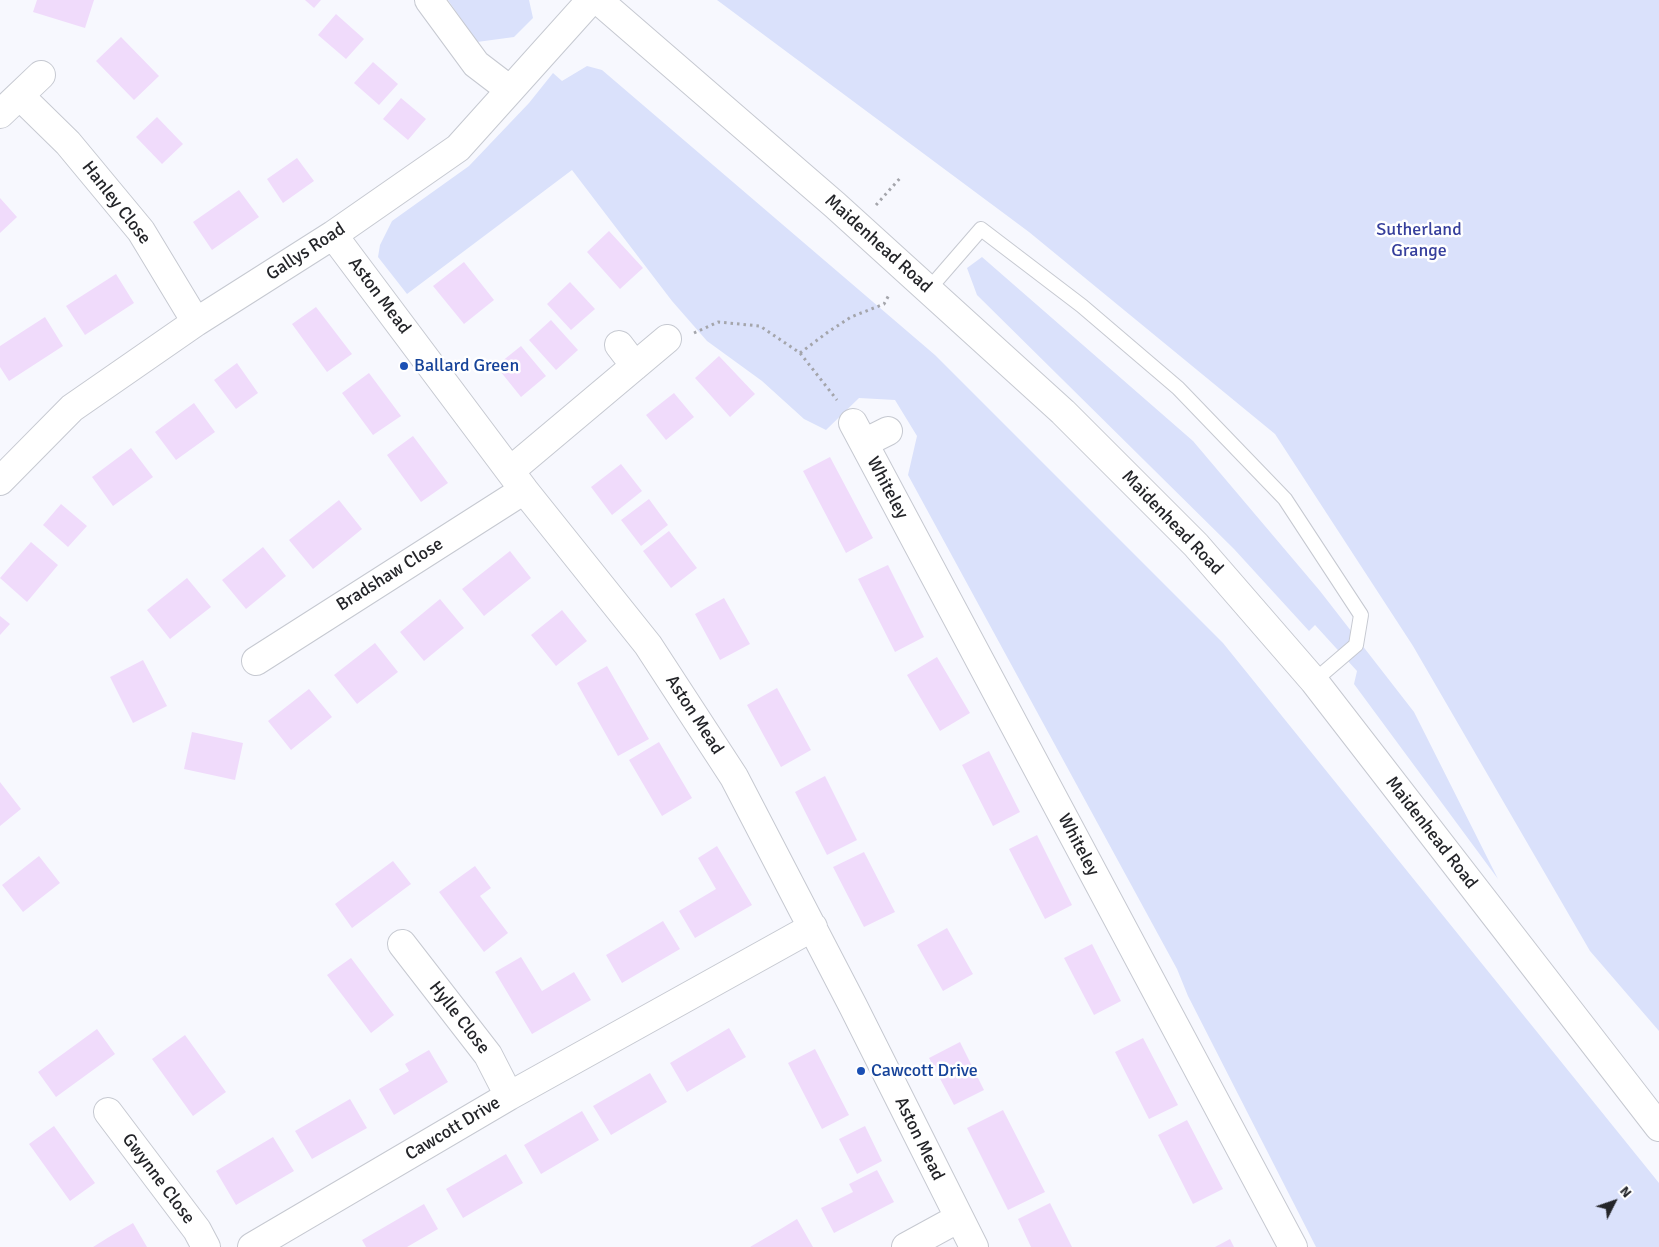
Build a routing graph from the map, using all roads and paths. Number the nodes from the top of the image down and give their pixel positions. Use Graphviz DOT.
graph roads {
  1 [pos="429,0"];
  2 [pos="591,0"];
  3 [pos="598,0"];
  4 [pos="41,75"];
  5 [pos="510,90"];
  6 [pos="20,96"];
  7 [pos="0,114"];
  8 [pos="333,235"];
  9 [pos="908,270"];
  10 [pos="928,289"];
  11 [pos="196,322"];
  12 [pos="667,338"];
  13 [pos="800,353"];
  14 [pos="888,431"];
  15 [pos="858,433"];
  16 [pos="0,480"];
  17 [pos="517,480"];
  18 [pos="256,661"];
  19 [pos="1314,682"];
  20 [pos="813,927"];
  21 [pos="402,943"];
  22 [pos="509,1096"];
  23 [pos="108,1112"];
  24 [pos="1659,1127"];
  25 [pos="959,1218"];
  26 [pos="206,1247"];
  27 [pos="252,1247"];
  28 [pos="906,1247"];
  29 [pos="974,1247"];
  30 [pos="1293,1247"];
  1 -- 5 [label="street"];
  2 -- 5 [label="street, Gallys Road"];
  3 -- 9 [label="street, Maidenhead Road"];
  4 -- 6 [label="street"];
  5 -- 8 [label="street, Gallys Road"];
  6 -- 7 [label="street"];
  6 -- 11 [label="street, Hanley Close"];
  8 -- 11 [label="street, Gallys Road"];
  8 -- 17 [label="street, Aston Mead"];
  9 -- 10 [label="street, Maidenhead Road"];
  9 -- 13 [label="path"];
  10 -- 19 [label="street, Maidenhead Road"];
  10 -- 19 [label="lane"];
  11 -- 16 [label="street, Gallys Road"];
  12 -- 13 [label="path"];
  12 -- 17 [label="street"];
  13 -- 15 [label="path"];
  14 -- 15 [label="street, Whiteley"];
  15 -- 30 [label="street, Whiteley"];
  17 -- 18 [label="street, Bradshaw Close"];
  17 -- 20 [label="street, Aston Mead"];
  19 -- 24 [label="street, Maidenhead Road"];
  20 -- 22 [label="street, Cawcott Drive"];
  20 -- 25 [label="street, Aston Mead"];
  21 -- 22 [label="street, Hylle Close"];
  22 -- 27 [label="street, Cawcott Drive"];
  23 -- 26 [label="street, Gwynne Close"];
  25 -- 28 [label="street"];
  25 -- 29 [label="street, Aston Mead"];
}
